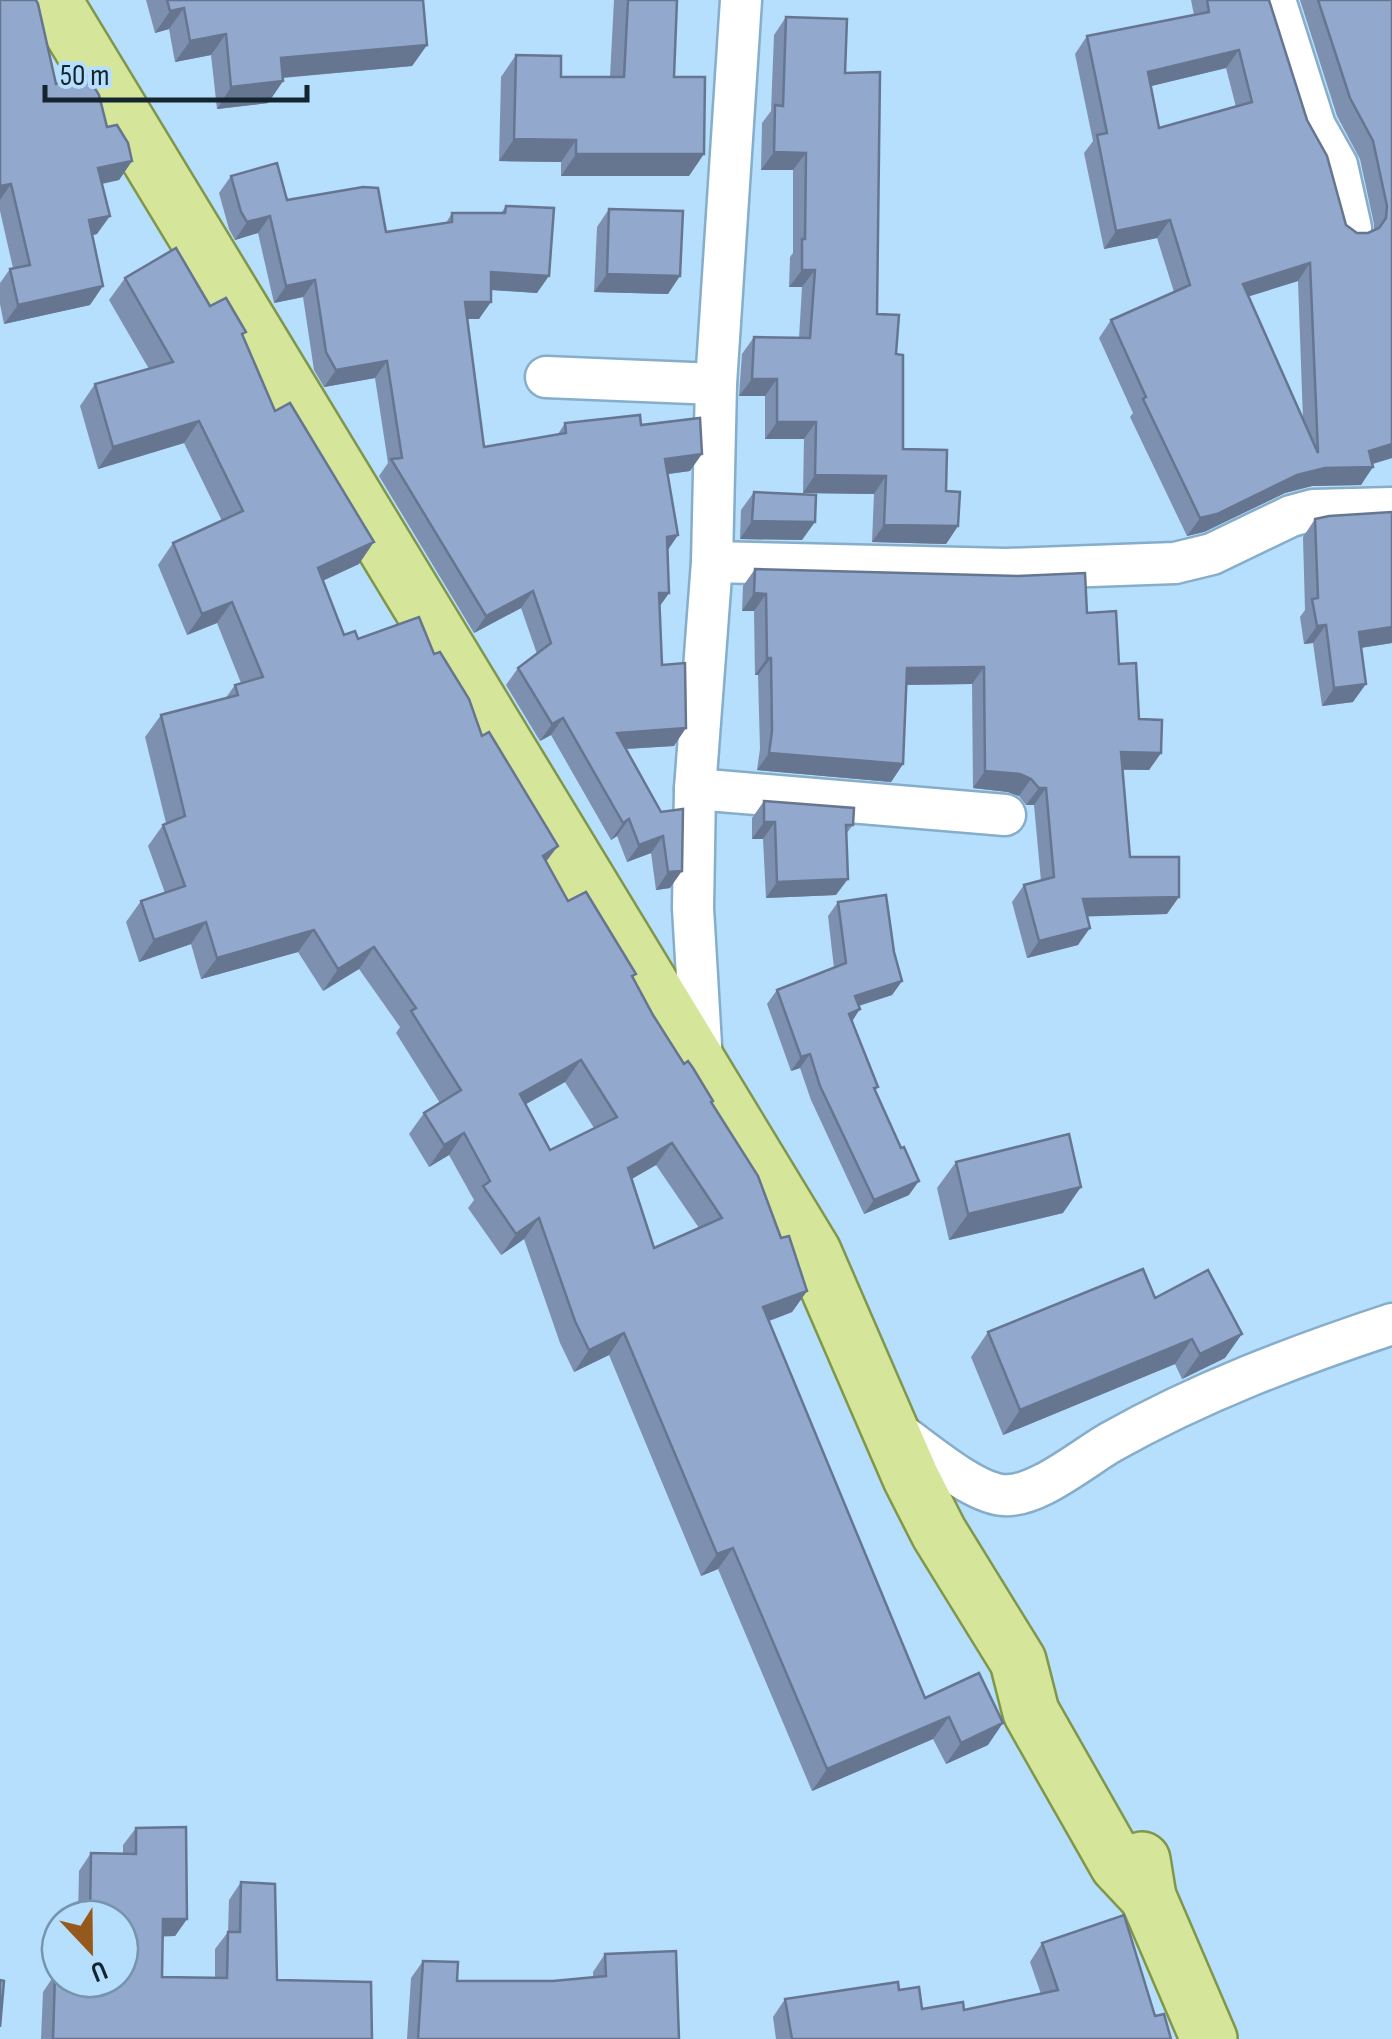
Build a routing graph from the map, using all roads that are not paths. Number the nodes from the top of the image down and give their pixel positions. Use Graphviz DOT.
graph roads {
  1 [pos="54,0"];
  2 [pos="741,0"];
  3 [pos="1275,0"];
  4 [pos="1351,228"];
  5 [pos="546,377"];
  6 [pos="716,384"];
  7 [pos="1392,508"];
  8 [pos="712,562"];
  9 [pos="694,789"];
  10 [pos="1005,815"];
  11 [pos="702,1066"];
  12 [pos="1392,1324"];
  13 [pos="885,1422"];
  14 [pos="1209,2039"];
  1 -- 11 [label="main road"];
  2 -- 6 [label="street"];
  3 -- 4 [label="street"];
  5 -- 6 [label="street"];
  6 -- 8 [label="street"];
  7 -- 8 [label="street"];
  8 -- 9 [label="street"];
  9 -- 10 [label="street"];
  9 -- 11 [label="street"];
  11 -- 13 [label="main road"];
  12 -- 13 [label="street"];
  13 -- 14 [label="main road"];
}
